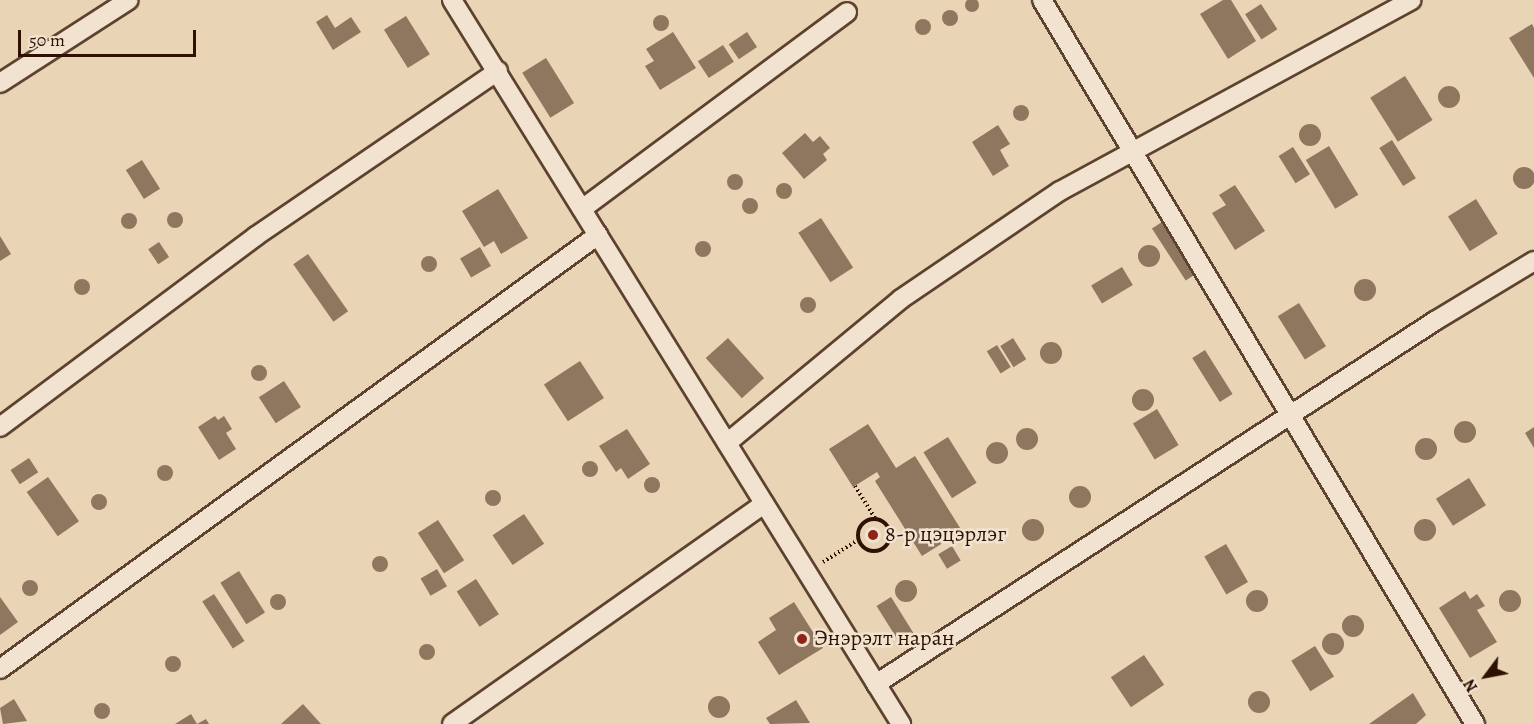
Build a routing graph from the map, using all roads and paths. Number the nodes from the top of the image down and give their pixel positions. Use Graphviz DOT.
graph roads {
  1 [pos="129,0"];
  2 [pos="1042,0"];
  3 [pos="454,1"];
  4 [pos="1403,2"];
  5 [pos="847,12"];
  6 [pos="498,71"];
  7 [pos="0,83"];
  8 [pos="1134,150"];
  9 [pos="582,209"];
  10 [pos="598,235"];
  11 [pos="1534,261"];
  12 [pos="1292,413"];
  13 [pos="0,427"];
  14 [pos="727,442"];
  15 [pos="855,486"];
  16 [pos="764,504"];
  17 [pos="875,518"];
  18 [pos="858,540"];
  19 [pos="808,573"];
  20 [pos="0,669"];
  21 [pos="876,684"];
  22 [pos="452,724"];
  23 [pos="901,724"];
  24 [pos="1475,724"];
  1 -- 7 [label="street"];
  2 -- 8 [label="street"];
  3 -- 6 [label="street"];
  4 -- 8 [label="street"];
  5 -- 9 [label="street"];
  6 -- 9 [label="street"];
  6 -- 13 [label="street"];
  8 -- 12 [label="street"];
  8 -- 14 [label="street"];
  9 -- 10 [label="street"];
  10 -- 14 [label="street"];
  10 -- 20 [label="street"];
  11 -- 12 [label="street"];
  12 -- 21 [label="street"];
  12 -- 24 [label="street"];
  14 -- 16 [label="street"];
  15 -- 17 [label="path"];
  16 -- 19 [label="street"];
  16 -- 22 [label="street"];
  17 -- 18 [label="path"];
  17 -- 18 [label="path"];
  18 -- 19 [label="path"];
  19 -- 21 [label="street"];
  21 -- 23 [label="street"];
}
